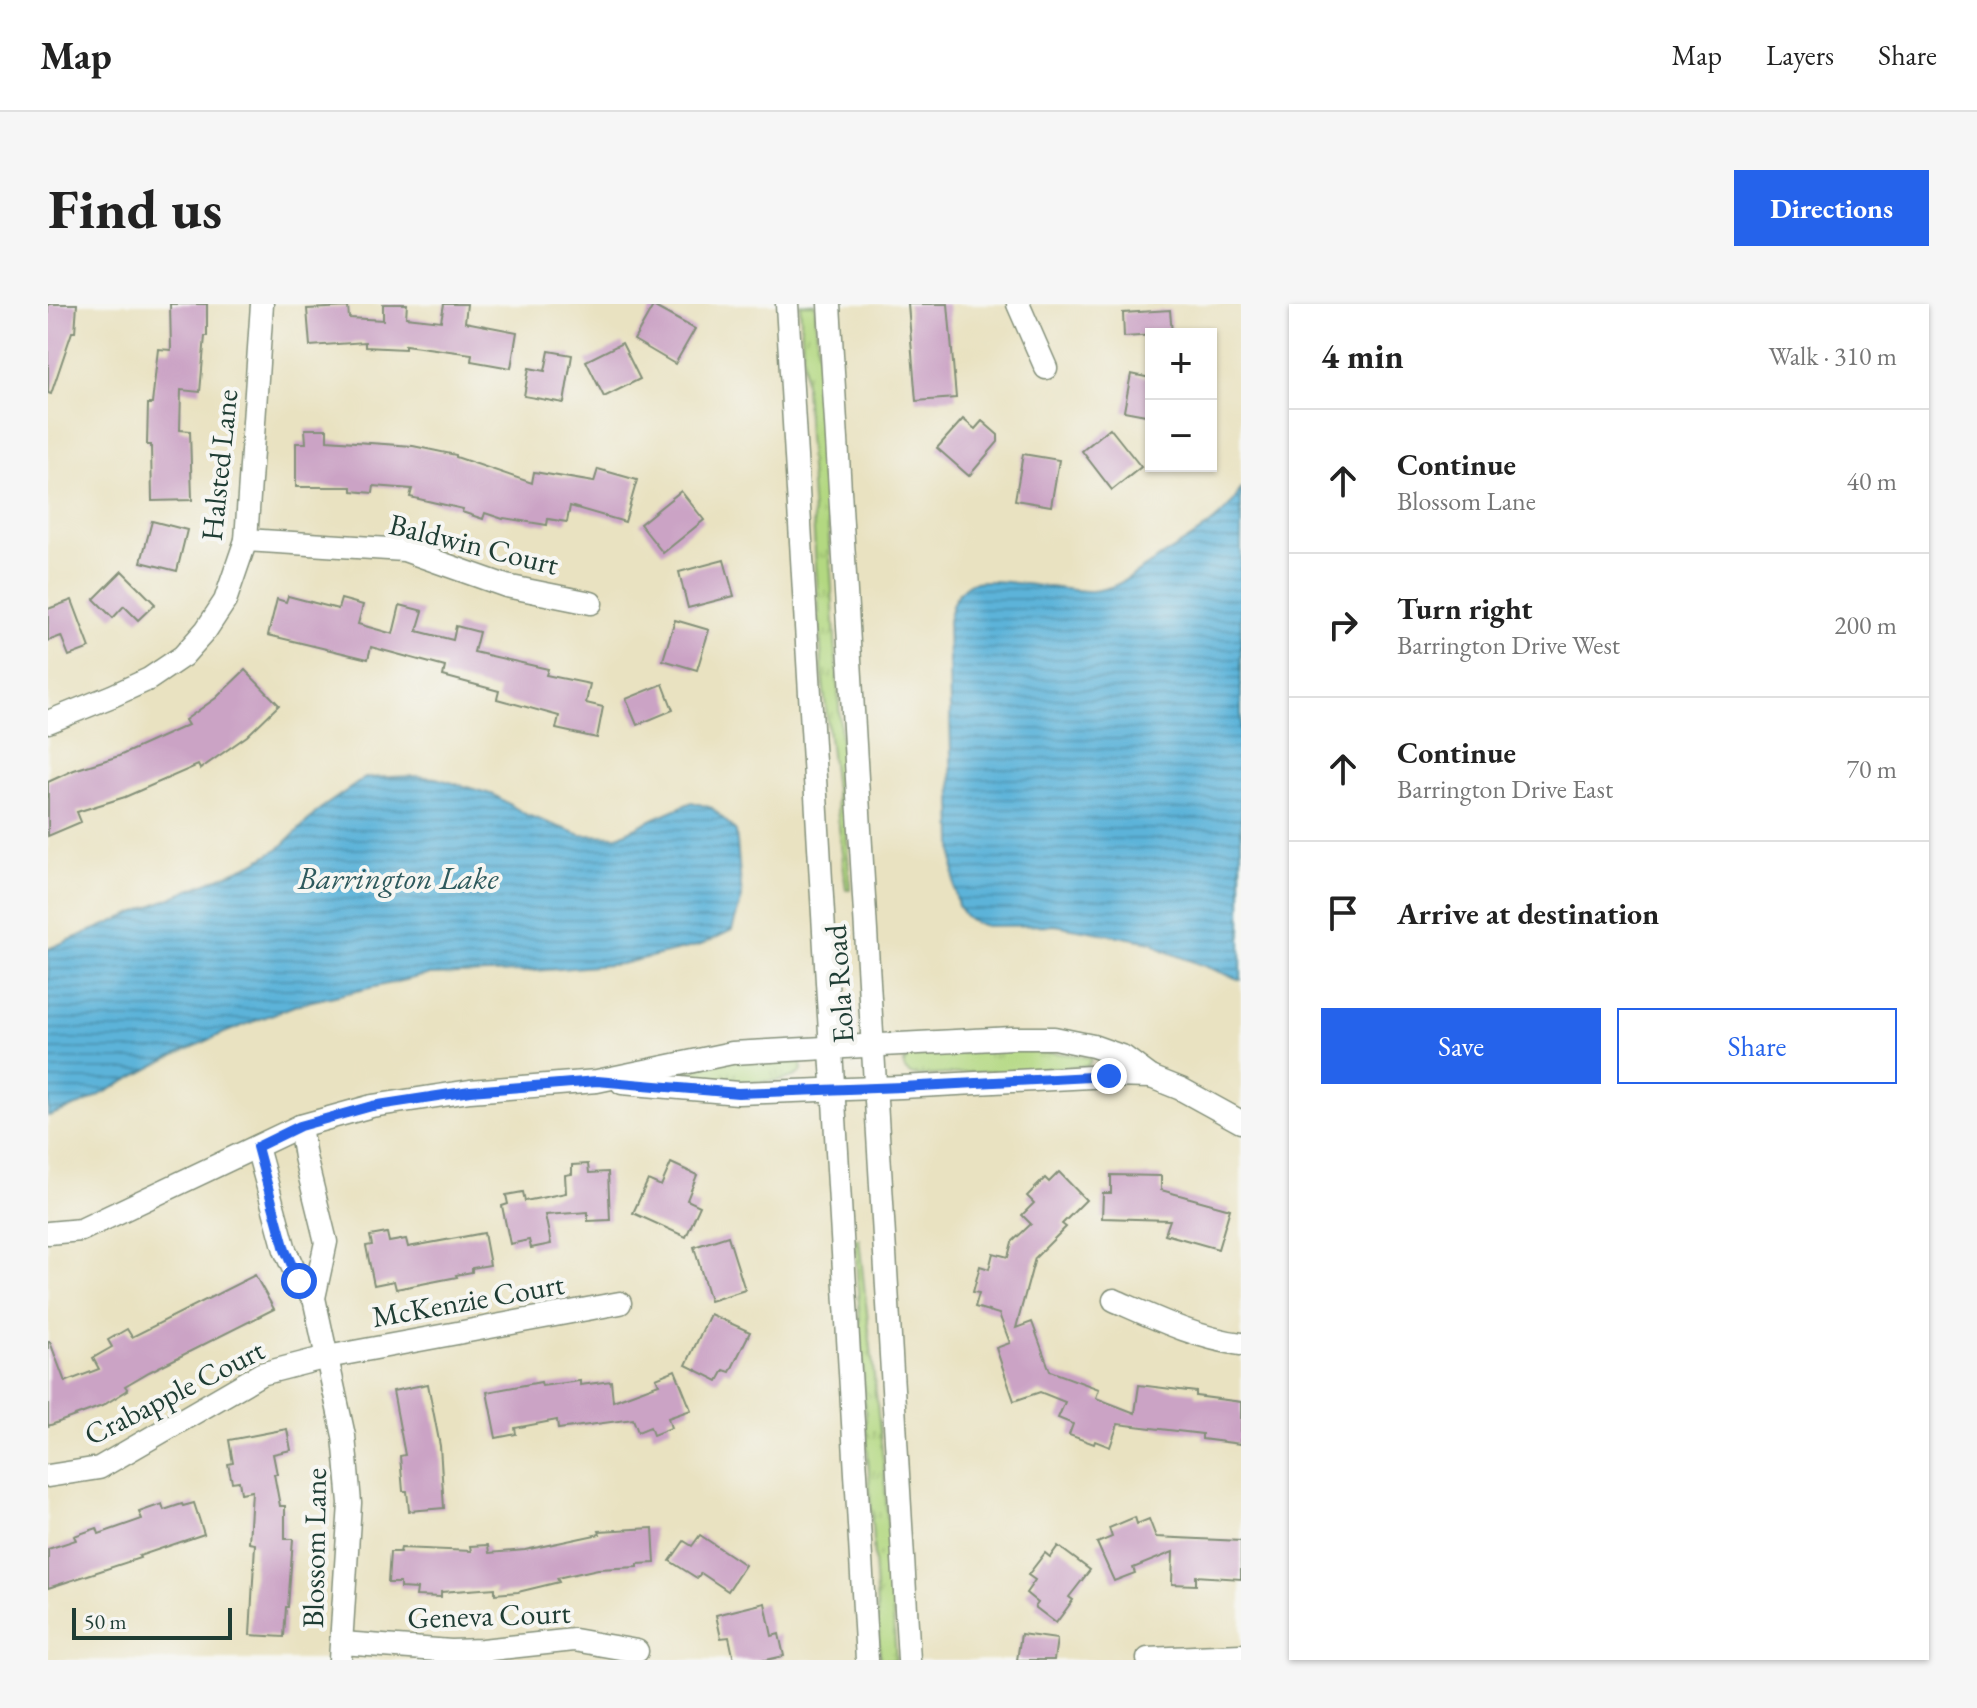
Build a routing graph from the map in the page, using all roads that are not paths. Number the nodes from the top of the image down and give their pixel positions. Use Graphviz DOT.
graph roads {
  1 [pos="262,304"];
  2 [pos="787,304"];
  3 [pos="829,304"];
  4 [pos="1018,304"];
  5 [pos="1046,368"];
  6 [pos="246,540"];
  7 [pos="591,603"];
  8 [pos="48,722"];
  9 [pos="873,1046"];
  10 [pos="831,1047"];
  11 [pos="1151,1077"];
  12 [pos="597,1081"];
  13 [pos="875,1088"];
  14 [pos="833,1090"];
  15 [pos="1241,1122"];
  16 [pos="300,1126"];
  17 [pos="257,1147"];
  18 [pos="48,1233"];
  19 [pos="314,1298"];
  20 [pos="1114,1300"];
  21 [pos="620,1303"];
  22 [pos="1241,1344"];
  23 [pos="327,1357"];
  24 [pos="48,1476"];
  25 [pos="637,1651"];
  26 [pos="341,1652"];
  27 [pos="1241,1655"];
  28 [pos="1148,1659"];
  29 [pos="867,1660"];
  30 [pos="909,1660"];
  1 -- 6 [label="street, Halsted Lane"];
  2 -- 10 [label="street, Eola Road"];
  3 -- 9 [label="street, Eola Road"];
  4 -- 5 [label="street"];
  6 -- 7 [label="street, Baldwin Court"];
  6 -- 8 [label="street, Halsted Lane"];
  9 -- 10 [label="street"];
  9 -- 11 [label="street"];
  9 -- 13 [label="street, Eola Road"];
  10 -- 12 [label="street"];
  10 -- 14 [label="street, Eola Road"];
  11 -- 13 [label="street"];
  11 -- 15 [label="street"];
  12 -- 14 [label="street"];
  12 -- 16 [label="street"];
  13 -- 14 [label="street"];
  13 -- 30 [label="street, Eola Road"];
  14 -- 29 [label="street, Eola Road"];
  16 -- 17 [label="street"];
  16 -- 19 [label="street, Blossom Lane"];
  17 -- 18 [label="street"];
  17 -- 19 [label="street, Blossom Lane"];
  19 -- 23 [label="street, Blossom Lane"];
  20 -- 22 [label="street"];
  21 -- 23 [label="street, McKenzie Court"];
  23 -- 24 [label="street, Crabapple Court"];
  23 -- 26 [label="street, Blossom Lane"];
  25 -- 26 [label="street, Geneva Court"];
  27 -- 28 [label="street"];
}
